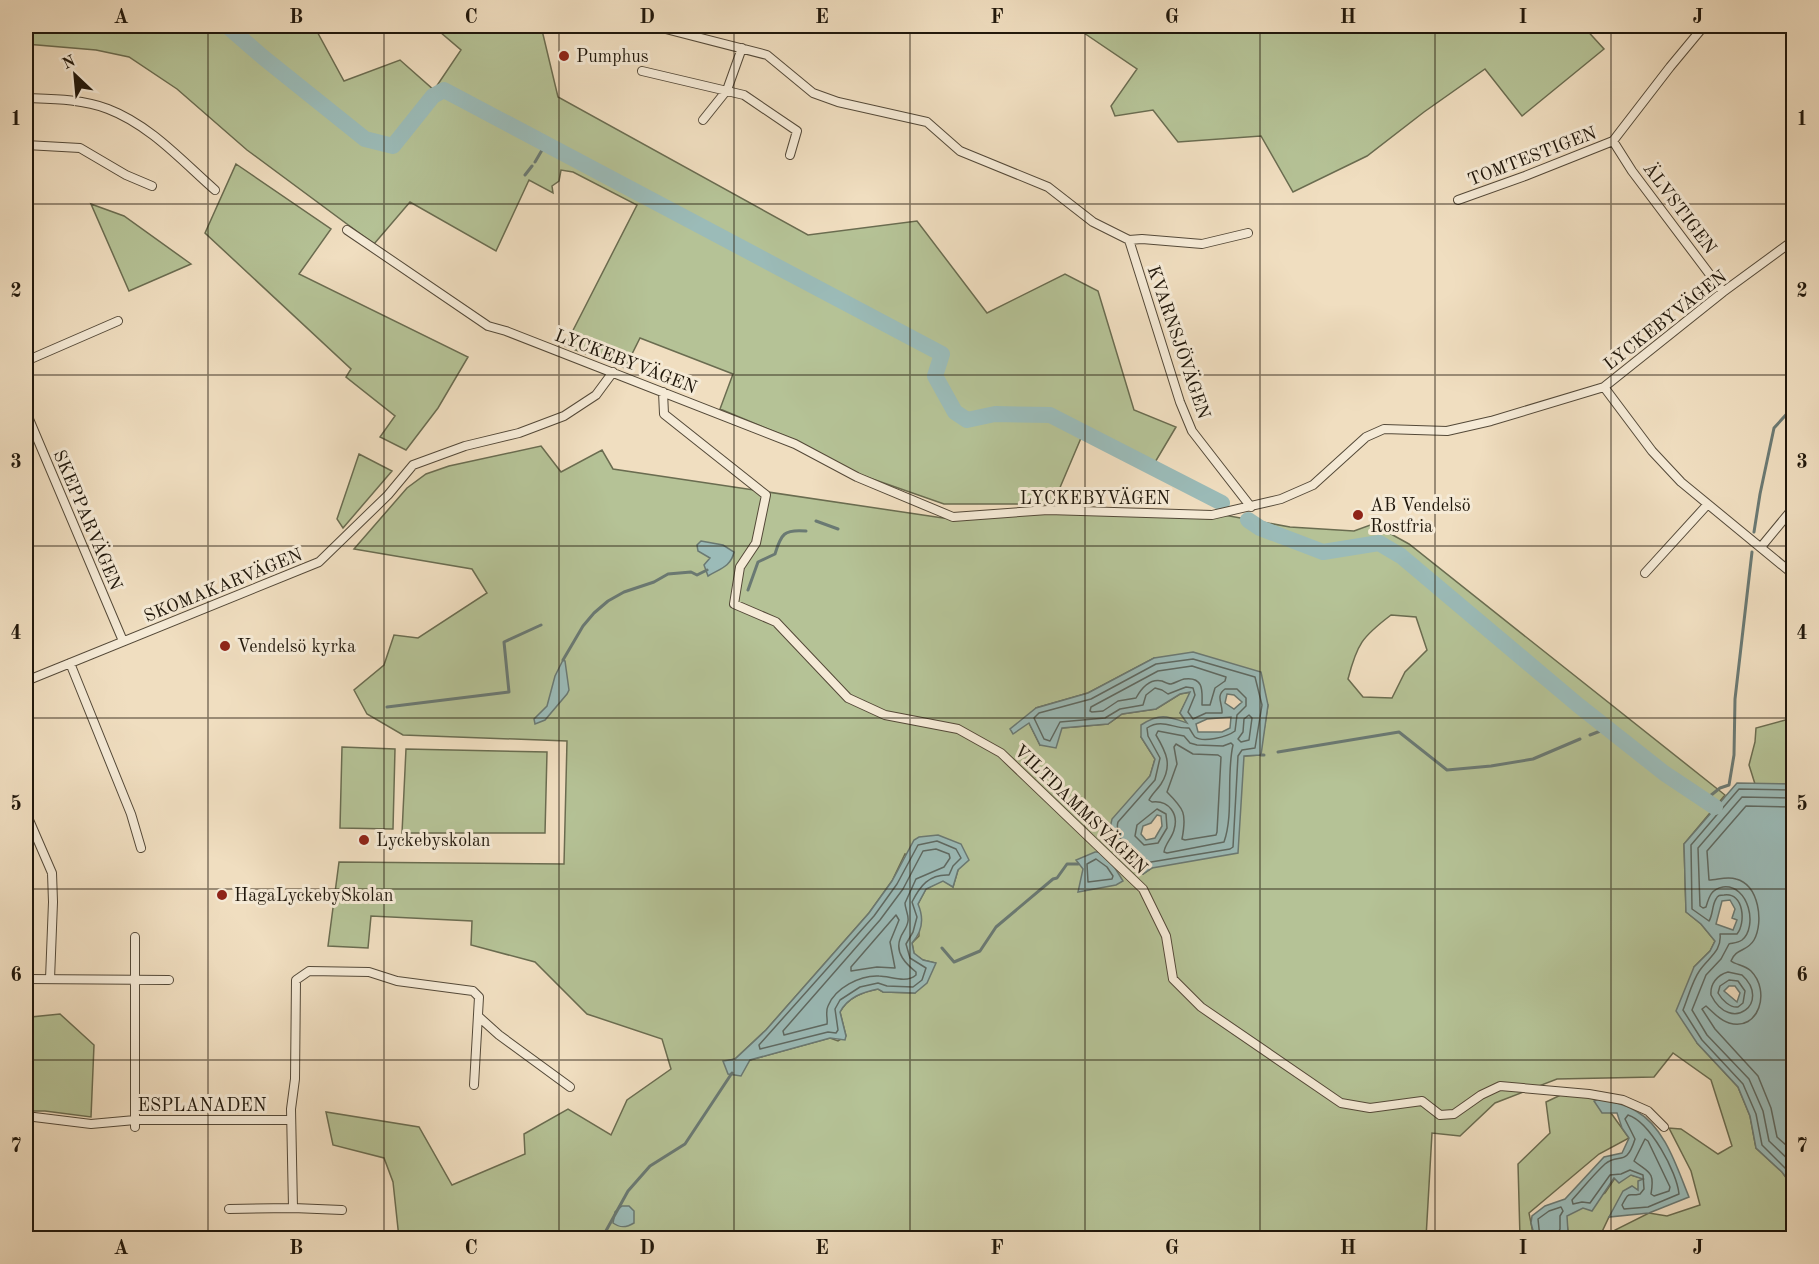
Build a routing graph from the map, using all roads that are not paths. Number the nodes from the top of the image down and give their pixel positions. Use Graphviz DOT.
graph roads {
  1 [pos="654,26"];
  2 [pos="1704,26"];
  3 [pos="742,48"];
  4 [pos="642,71"];
  5 [pos="727,90"];
  6 [pos="26,98"];
  7 [pos="703,120"];
  8 [pos="1613,141"];
  9 [pos="26,145"];
  10 [pos="790,155"];
  11 [pos="152,186"];
  12 [pos="215,190"];
  13 [pos="1458,200"];
  14 [pos="347,230"];
  15 [pos="1248,233"];
  16 [pos="1129,240"];
  17 [pos="1794,240"];
  18 [pos="1723,292"];
  19 [pos="118,321"];
  20 [pos="26,361"];
  21 [pos="614,372"];
  22 [pos="1604,387"];
  23 [pos="663,392"];
  24 [pos="26,412"];
  25 [pos="1707,505"];
  26 [pos="1251,507"];
  27 [pos="1794,507"];
  28 [pos="1761,547"];
  29 [pos="1645,573"];
  30 [pos="1794,575"];
  31 [pos="123,641"];
  32 [pos="70,663"];
  33 [pos="26,681"];
  34 [pos="26,813"];
  35 [pos="36,837"];
  36 [pos="26,841"];
  37 [pos="141,848"];
  38 [pos="135,937"];
  39 [pos="26,979"];
  40 [pos="50,979"];
  41 [pos="136,980"];
  42 [pos="169,980"];
  43 [pos="479,1017"];
  44 [pos="474,1086"];
  45 [pos="570,1086"];
  46 [pos="26,1116"];
  47 [pos="291,1120"];
  48 [pos="135,1123"];
  49 [pos="1664,1127"];
  50 [pos="26,1155"];
  51 [pos="293,1208"];
  52 [pos="229,1209"];
  53 [pos="342,1210"];
  1 -- 3 [label="street"];
  2 -- 8 [label="street, TOMTESTIGEN"];
  3 -- 5 [label="street"];
  3 -- 16 [label="street"];
  4 -- 5 [label="street"];
  5 -- 7 [label="street"];
  5 -- 10 [label="street"];
  6 -- 12 [label="street"];
  8 -- 13 [label="street, TOMTESTIGEN"];
  8 -- 18 [label="street, ÄLVSTIGEN"];
  9 -- 11 [label="street"];
  14 -- 21 [label="street, LYCKEBYVÄGEN"];
  15 -- 16 [label="street"];
  16 -- 26 [label="street, KVARNSJÖVÄGEN"];
  17 -- 18 [label="street, LYCKEBYVÄGEN"];
  18 -- 22 [label="street, LYCKEBYVÄGEN"];
  19 -- 20 [label="street"];
  21 -- 23 [label="street, LYCKEBYVÄGEN"];
  21 -- 31 [label="street, SKOMAKARVÄGEN"];
  22 -- 25 [label="street"];
  22 -- 26 [label="street, LYCKEBYVÄGEN"];
  23 -- 26 [label="street, LYCKEBYVÄGEN"];
  23 -- 49 [label="street, VILTDAMMSVÄGEN"];
  24 -- 31 [label="street, SKEPPARVÄGEN"];
  25 -- 28 [label="street"];
  25 -- 29 [label="street"];
  27 -- 28 [label="street"];
  28 -- 30 [label="street"];
  31 -- 32 [label="street, SKOMAKARVÄGEN"];
  32 -- 33 [label="street, SKOMAKARVÄGEN"];
  32 -- 37 [label="street"];
  34 -- 35 [label="street"];
  35 -- 36 [label="street"];
  35 -- 40 [label="street"];
  38 -- 41 [label="street"];
  39 -- 40 [label="street"];
  40 -- 41 [label="street"];
  41 -- 42 [label="street"];
  41 -- 48 [label="street"];
  43 -- 44 [label="street"];
  43 -- 45 [label="street"];
  43 -- 47 [label="street"];
  46 -- 48 [label="street, ESPLANADEN"];
  46 -- 50 [label="street"];
  47 -- 48 [label="street, ESPLANADEN"];
  47 -- 51 [label="street, ESPLANADEN"];
  51 -- 52 [label="street"];
  51 -- 53 [label="street"];
}
